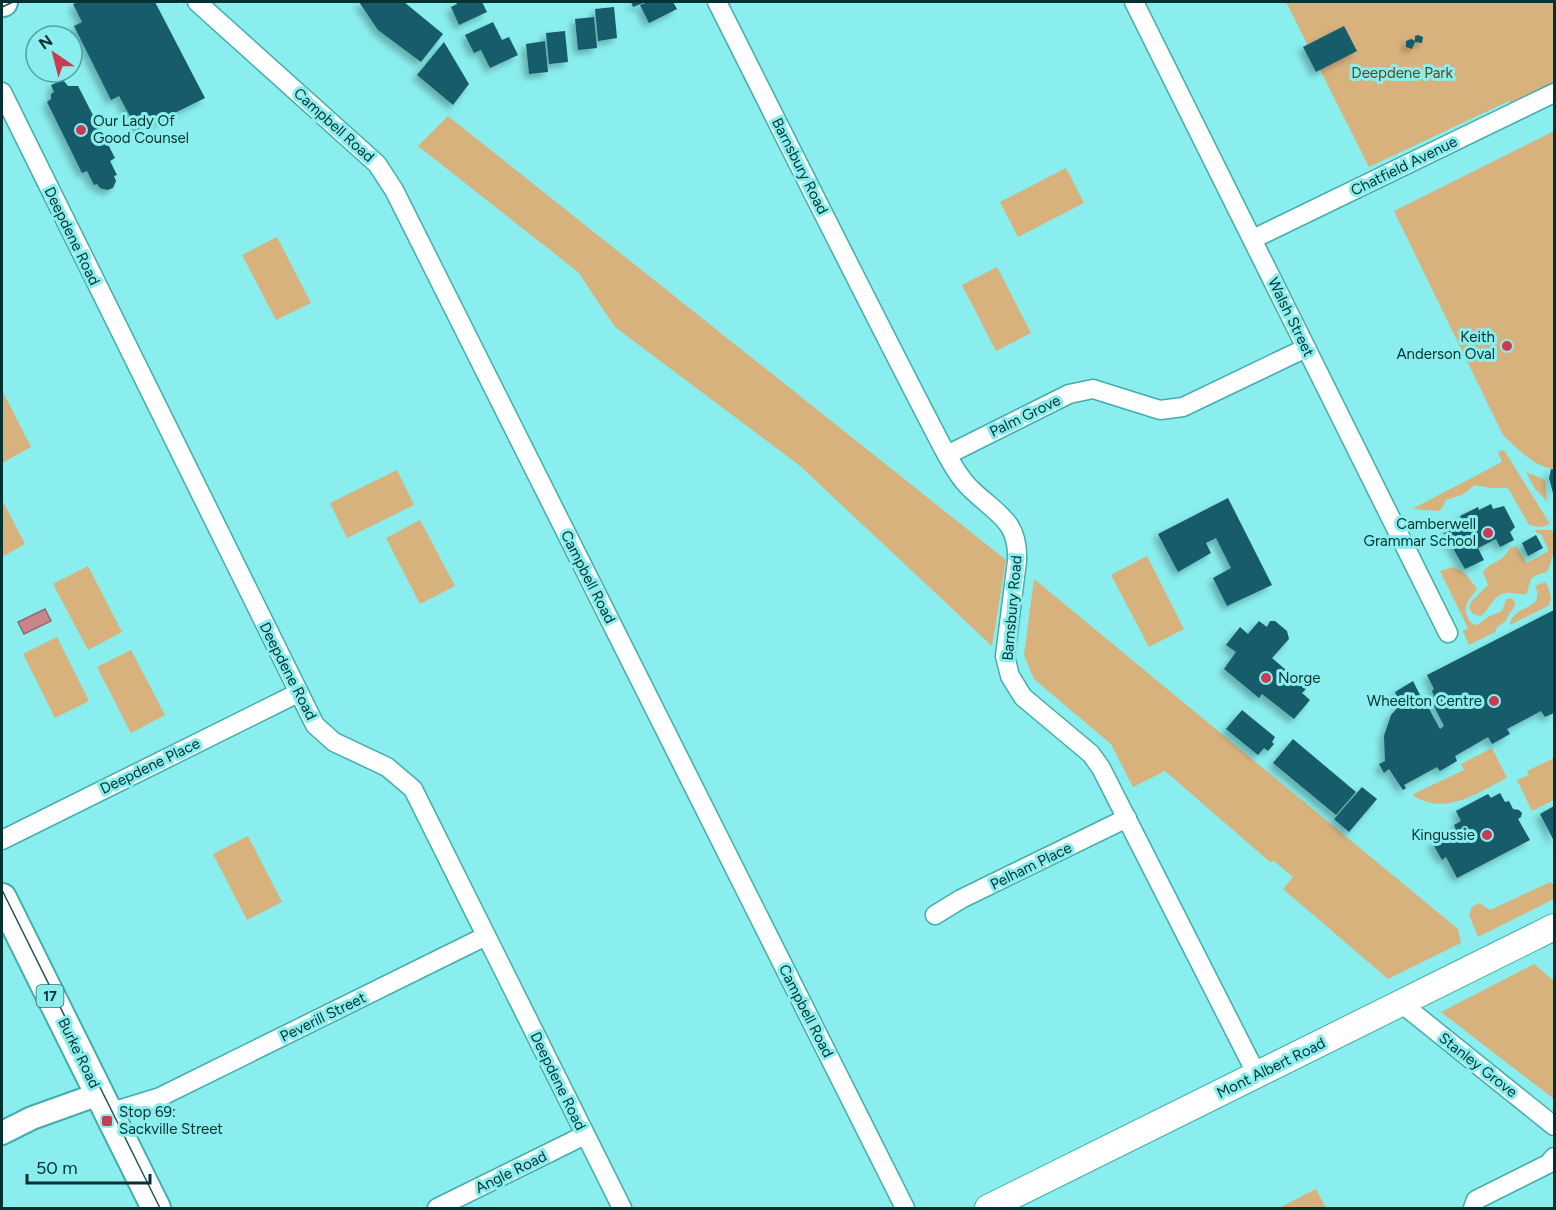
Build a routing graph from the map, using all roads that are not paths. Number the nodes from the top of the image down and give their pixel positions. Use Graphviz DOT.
graph roads {
  1 [pos="197,2"];
  2 [pos="717,2"];
  3 [pos="1134,2"];
  4 [pos="1554,82"];
  5 [pos="2,92"];
  6 [pos="1549,96"];
  7 [pos="1253,239"];
  8 [pos="1306,348"];
  9 [pos="947,455"];
  10 [pos="1448,633"];
  11 [pos="298,693"];
  12 [pos="1127,818"];
  13 [pos="2,840"];
  14 [pos="2,898"];
  15 [pos="935,915"];
  16 [pos="1554,927"];
  17 [pos="486,936"];
  18 [pos="1410,999"];
  19 [pos="1257,1075"];
  20 [pos="104,1104"];
  21 [pos="1554,1126"];
  22 [pos="2,1133"];
  23 [pos="585,1135"];
  24 [pos="1554,1157"];
  25 [pos="156,1209"];
  26 [pos="437,1209"];
  27 [pos="622,1209"];
  28 [pos="905,1209"];
  29 [pos="988,1209"];
  30 [pos="1473,1209"];
  1 -- 28 [label="street, Campbell Road"];
  2 -- 9 [label="street, Barnsbury Road"];
  3 -- 7 [label="street, Walsh Street"];
  4 -- 6 [label="street"];
  5 -- 11 [label="street, Deepdene Road"];
  6 -- 7 [label="street, Chatfield Avenue"];
  7 -- 8 [label="street, Walsh Street"];
  8 -- 9 [label="street, Palm Grove"];
  8 -- 10 [label="street, Walsh Street"];
  9 -- 12 [label="street, Barnsbury Road"];
  11 -- 13 [label="street, Deepdene Place"];
  11 -- 17 [label="street, Deepdene Road"];
  12 -- 15 [label="street, Pelham Place"];
  12 -- 19 [label="street, Barnsbury Road"];
  14 -- 20 [label="main road, Burke Road / 17"];
  16 -- 18 [label="main road, Mont Albert Road"];
  17 -- 20 [label="street, Peverill Street"];
  17 -- 23 [label="street, Deepdene Road"];
  18 -- 19 [label="main road, Mont Albert Road"];
  18 -- 21 [label="street, Stanley Grove"];
  19 -- 29 [label="main road, Mont Albert Road"];
  20 -- 22 [label="street"];
  20 -- 25 [label="main road, Burke Road / 17"];
  23 -- 26 [label="street, Angle Road"];
  23 -- 27 [label="street, Deepdene Road"];
  24 -- 30 [label="street"];
}
